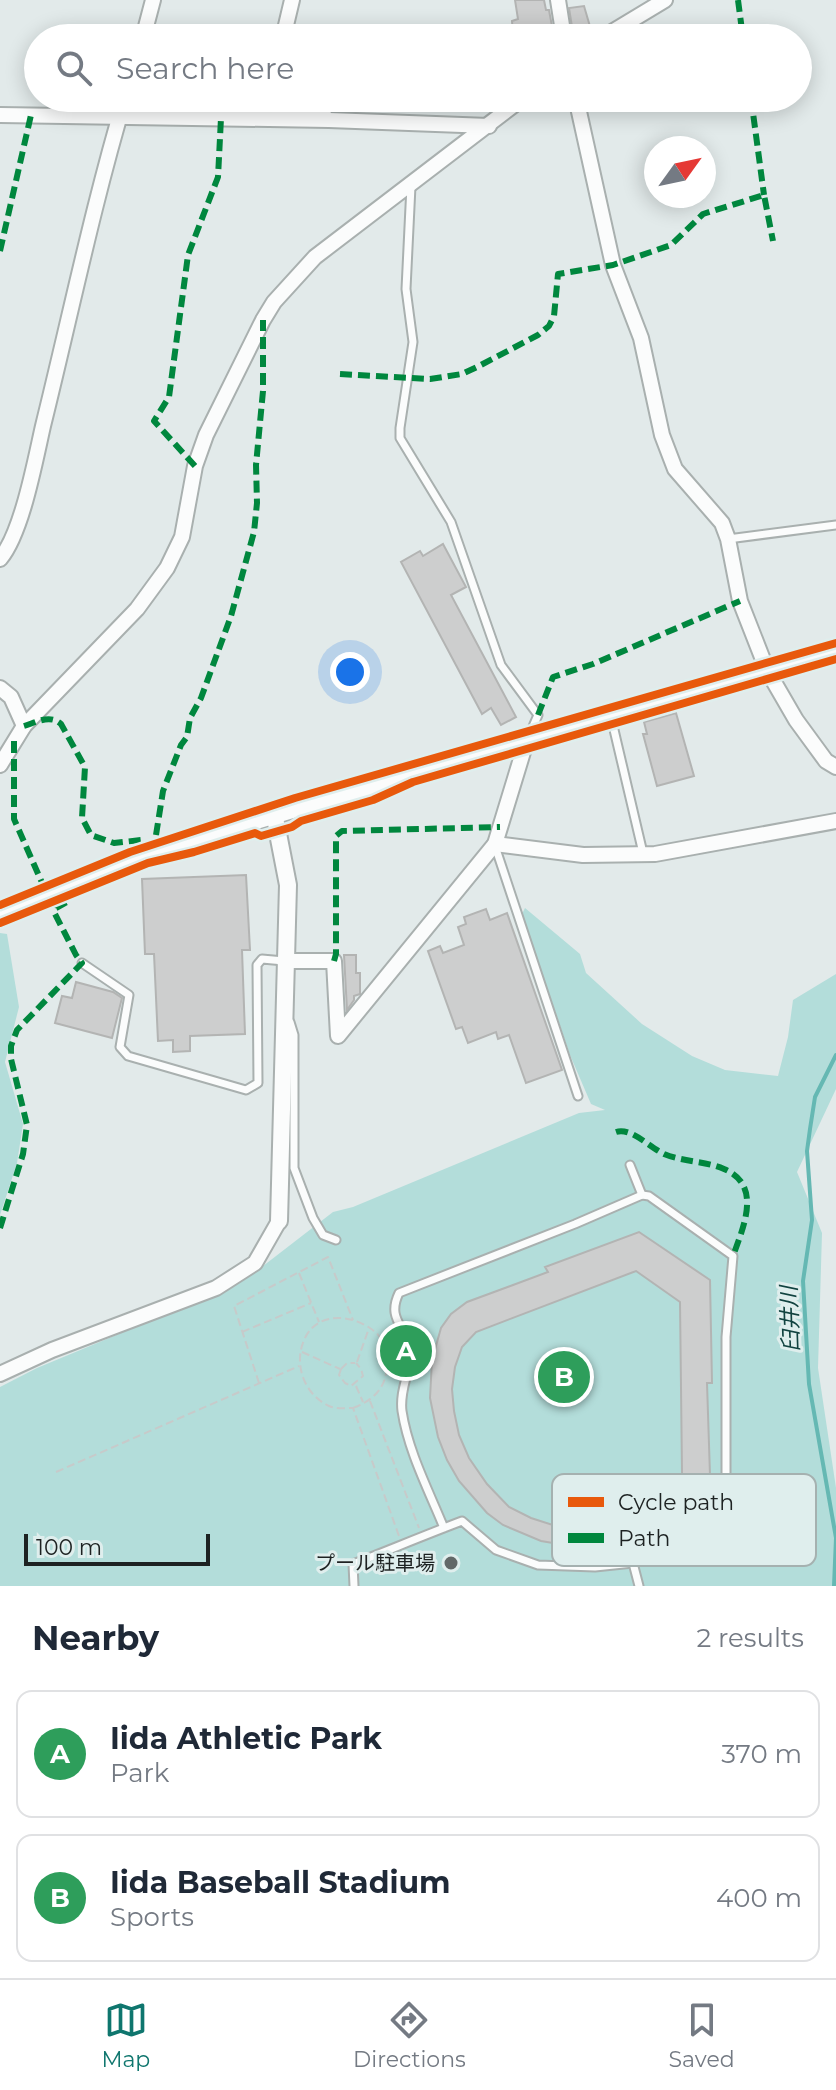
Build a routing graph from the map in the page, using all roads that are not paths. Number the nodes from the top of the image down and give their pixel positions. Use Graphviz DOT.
graph roads {
  1 [pos="153,0"];
  2 [pos="292,0"];
  3 [pos="558,0"];
  4 [pos="665,0"];
  5 [pos="147,24"];
  6 [pos="286,24"];
  7 [pos="562,24"];
  8 [pos="625,24"];
  9 [pos="120,112"];
  10 [pos="323,112"];
  11 [pos="506,112"];
  12 [pos="579,112"];
  13 [pos="0,115"];
  14 [pos="119,116"];
  15 [pos="329,120"];
  16 [pos="489,126"];
  17 [pos="411,183"];
  18 [pos="836,525"];
  19 [pos="728,539"];
  20 [pos="0,559"];
  21 [pos="836,650"];
  22 [pos="767,670"];
  23 [pos="0,688"];
  24 [pos="610,715"];
  25 [pos="24,726"];
  26 [pos="527,739"];
  27 [pos="0,765"];
  28 [pos="836,767"];
  29 [pos="275,818"];
  30 [pos="836,821"];
  31 [pos="495,844"];
  32 [pos="644,854"];
  33 [pos="0,914"];
  34 [pos="284,961"];
  35 [pos="82,963"];
  36 [pos="283,997"];
  37 [pos="578,1096"];
  38 [pos="630,1165"];
  39 [pos="642,1195"];
  40 [pos="279,1221"];
  41 [pos="336,1240"];
  42 [pos="0,1374"];
  43 [pos="726,1474"];
  44 [pos="444,1528"];
  45 [pos="552,1565"];
  46 [pos="566,1566"];
  47 [pos="604,1566"];
  48 [pos="634,1566"];
  49 [pos="354,1586"];
  50 [pos="639,1586"];
  1 -- 5 [label="street"];
  2 -- 6 [label="street"];
  3 -- 7 [label="street"];
  4 -- 8 [label="street"];
  9 -- 14 [label="street"];
  10 -- 15 [label="street"];
  11 -- 16 [label="street"];
  12 -- 19 [label="street"];
  13 -- 14 [label="street"];
  14 -- 15 [label="street"];
  14 -- 20 [label="street"];
  15 -- 16 [label="street"];
  16 -- 17 [label="street"];
  17 -- 25 [label="street"];
  17 -- 26 [label="lane"];
  18 -- 19 [label="lane"];
  19 -- 22 [label="street"];
  21 -- 22 [label="street"];
  22 -- 24 [label="street"];
  22 -- 28 [label="street"];
  23 -- 25 [label="street"];
  24 -- 26 [label="street"];
  24 -- 32 [label="lane"];
  25 -- 27 [label="street"];
  26 -- 29 [label="street"];
  26 -- 31 [label="street"];
  29 -- 33 [label="street"];
  29 -- 34 [label="street"];
  30 -- 32 [label="street"];
  31 -- 32 [label="street"];
  31 -- 34 [label="street"];
  31 -- 37 [label="lane"];
  34 -- 35 [label="lane"];
  34 -- 36 [label="street"];
  36 -- 40 [label="street"];
  36 -- 41 [label="lane"];
  38 -- 39 [label="lane"];
  39 -- 43 [label="lane"];
  39 -- 44 [label="lane"];
  40 -- 42 [label="street"];
  44 -- 45 [label="lane"];
  44 -- 49 [label="lane"];
  46 -- 47 [label="lane"];
  48 -- 50 [label="lane"];
}
